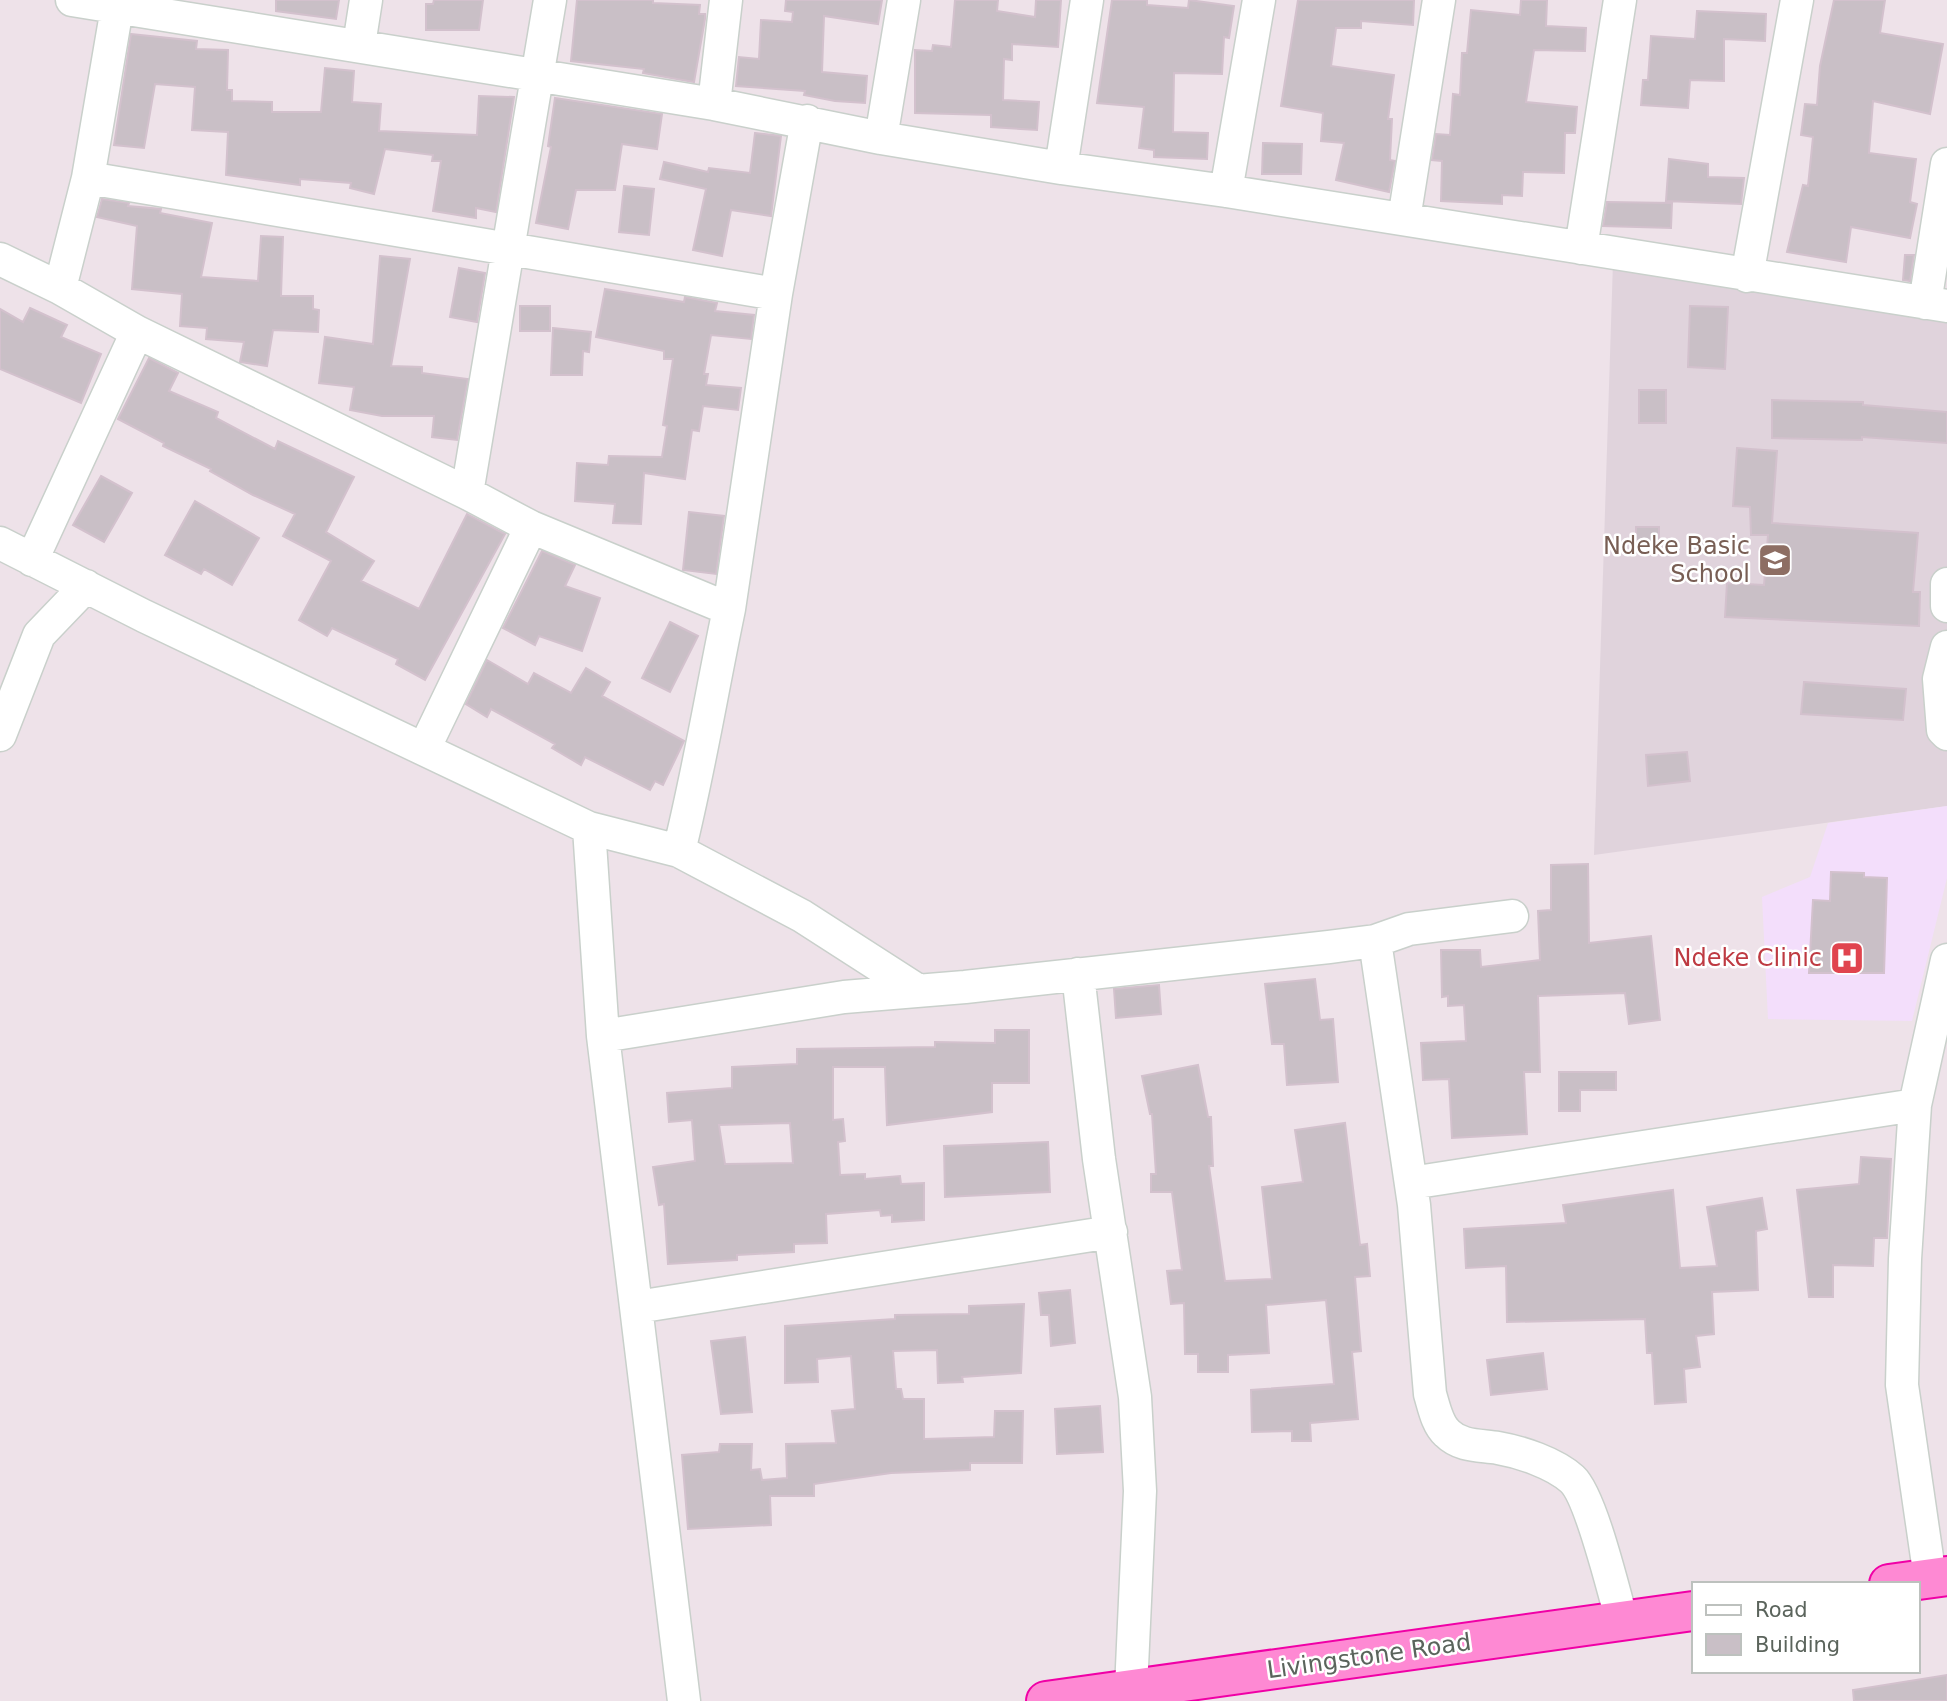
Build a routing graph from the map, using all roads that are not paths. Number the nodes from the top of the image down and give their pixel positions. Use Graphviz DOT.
graph roads {
  1 [pos="72,0"];
  2 [pos="366,0"];
  3 [pos="550,0"];
  4 [pos="726,0"];
  5 [pos="904,0"];
  6 [pos="1087,0"];
  7 [pos="1259,0"];
  8 [pos="1439,0"];
  9 [pos="1620,0"];
  10 [pos="1797,0"];
  11 [pos="117,8"];
  12 [pos="189,9"];
  13 [pos="359,45"];
  14 [pos="537,77"];
  15 [pos="714,104"];
  16 [pos="807,121"];
  17 [pos="881,138"];
  18 [pos="1947,164"];
  19 [pos="1061,168"];
  20 [pos="89,178"];
  21 [pos="1226,191"];
  22 [pos="1404,219"];
  23 [pos="1581,248"];
  24 [pos="508,249"];
  25 [pos="0,259"];
  26 [pos="1747,276"];
  27 [pos="60,288"];
  28 [pos="776,294"];
  29 [pos="1936,304"];
  30 [pos="137,332"];
  31 [pos="467,494"];
  32 [pos="531,527"];
  33 [pos="0,543"];
  34 [pos="32,559"];
  35 [pos="1947,584"];
  36 [pos="86,586"];
  37 [pos="1947,606"];
  38 [pos="729,609"];
  39 [pos="1947,647"];
  40 [pos="1947,734"];
  41 [pos="0,735"];
  42 [pos="424,749"];
  43 [pos="589,828"];
  44 [pos="679,851"];
  45 [pos="1512,916"];
  46 [pos="1375,941"];
  47 [pos="1947,960"];
  48 [pos="1078,974"];
  49 [pos="917,990"];
  50 [pos="603,1037"];
  51 [pos="1915,1105"];
  52 [pos="1410,1183"];
  53 [pos="1111,1232"];
  54 [pos="637,1307"];
  55 [pos="1939,1577"];
  56 [pos="1903,1582"];
  57 [pos="1692,1611"];
  58 [pos="1622,1621"];
  59 [pos="1131,1689"];
  60 [pos="684,1701"];
  61 [pos="1046,1701"];
  1 -- 11 [label="street"];
  2 -- 13 [label="street"];
  3 -- 14 [label="street"];
  4 -- 15 [label="street"];
  5 -- 17 [label="street"];
  6 -- 19 [label="street"];
  7 -- 21 [label="street"];
  8 -- 22 [label="street"];
  9 -- 23 [label="street"];
  10 -- 26 [label="street"];
  11 -- 12 [label="street"];
  11 -- 20 [label="street"];
  12 -- 13 [label="street"];
  13 -- 14 [label="street"];
  14 -- 15 [label="street"];
  14 -- 24 [label="street"];
  15 -- 16 [label="street"];
  16 -- 17 [label="street"];
  16 -- 28 [label="street"];
  17 -- 19 [label="street"];
  18 -- 29 [label="street"];
  19 -- 21 [label="street"];
  20 -- 24 [label="street"];
  20 -- 27 [label="street"];
  21 -- 22 [label="street"];
  22 -- 23 [label="street"];
  23 -- 26 [label="street"];
  24 -- 28 [label="street"];
  24 -- 31 [label="street"];
  25 -- 27 [label="street"];
  26 -- 29 [label="street"];
  27 -- 30 [label="street"];
  28 -- 38 [label="street"];
  30 -- 31 [label="street"];
  30 -- 34 [label="street"];
  31 -- 32 [label="street"];
  32 -- 38 [label="street"];
  32 -- 42 [label="street"];
  33 -- 34 [label="street"];
  34 -- 36 [label="street"];
  35 -- 37 [label="street"];
  36 -- 41 [label="street"];
  36 -- 42 [label="street"];
  38 -- 44 [label="street"];
  39 -- 40 [label="street"];
  42 -- 43 [label="street"];
  43 -- 44 [label="street"];
  43 -- 50 [label="street"];
  44 -- 49 [label="street"];
  45 -- 46 [label="street"];
  46 -- 48 [label="street"];
  46 -- 52 [label="street"];
  47 -- 51 [label="street"];
  48 -- 49 [label="street"];
  48 -- 53 [label="street"];
  49 -- 50 [label="street"];
  50 -- 54 [label="street"];
  51 -- 52 [label="street"];
  51 -- 55 [label="street"];
  52 -- 58 [label="street"];
  53 -- 54 [label="street"];
  53 -- 59 [label="street"];
  54 -- 60 [label="street"];
  55 -- 56 [label="highway"];
  57 -- 58 [label="highway, Livingstone Road"];
  58 -- 59 [label="highway, Livingstone Road"];
  59 -- 61 [label="highway, Livingstone Road"];
}
